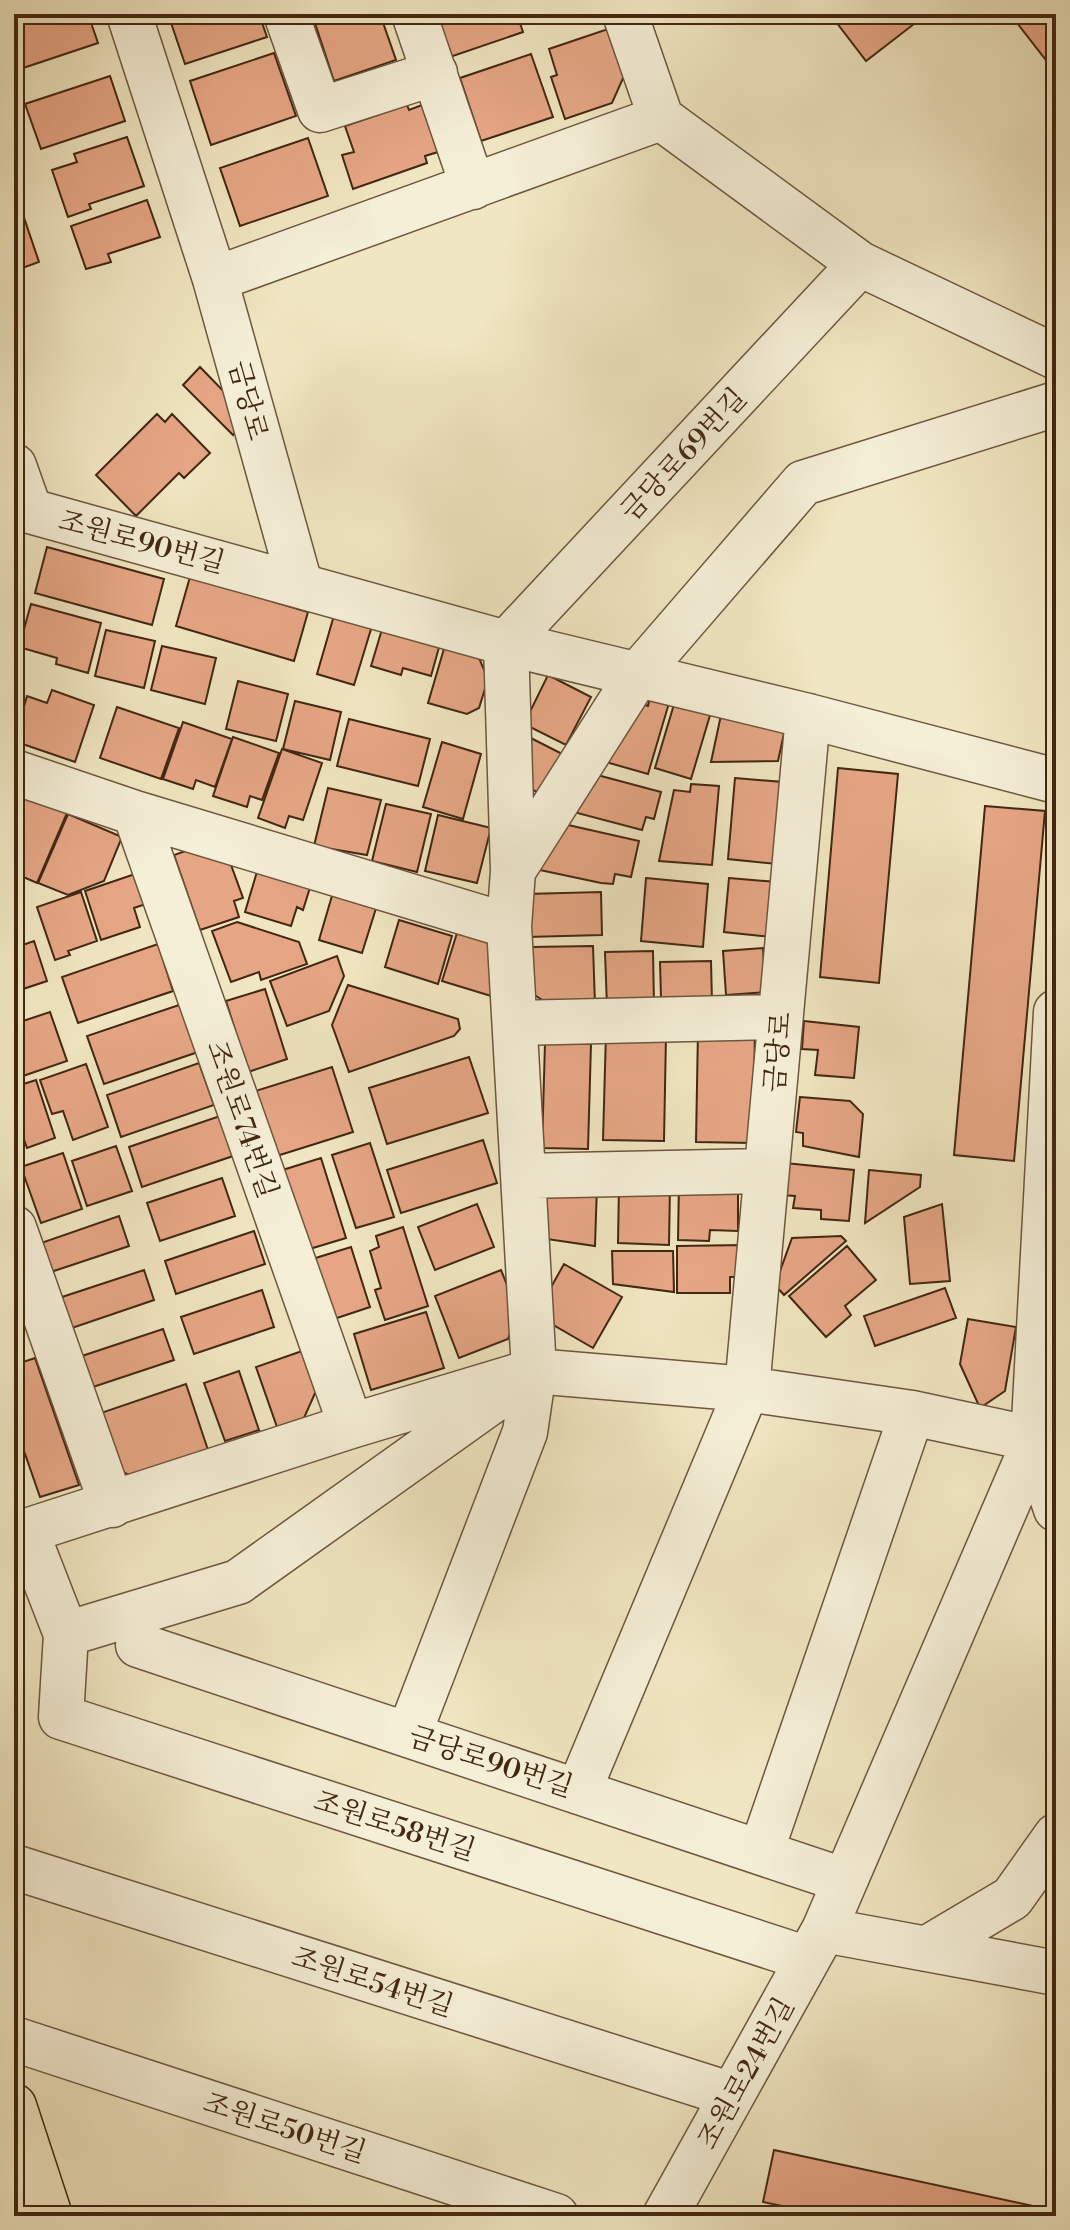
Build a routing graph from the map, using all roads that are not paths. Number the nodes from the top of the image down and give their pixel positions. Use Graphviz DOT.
graph roads {
  1 [pos="129,14"];
  2 [pos="286,14"];
  3 [pos="414,14"];
  4 [pos="625,14"];
  5 [pos="435,73"];
  6 [pos="661,118"];
  7 [pos="473,187"];
  8 [pos="860,264"];
  9 [pos="215,279"];
  10 [pos="1056,357"];
  11 [pos="1056,404"];
  12 [pos="14,466"];
  13 [pos="300,584"];
  14 [pos="506,643"];
  15 [pos="638,674"];
  16 [pos="808,716"];
  17 [pos="14,772"];
  18 [pos="1056,781"];
  19 [pos="135,813"];
  20 [pos="513,871"];
  21 [pos="509,926"];
  22 [pos="1056,1012"];
  23 [pos="780,1017"];
  24 [pos="515,1023"];
  25 [pos="766,1171"];
  26 [pos="523,1176"];
  27 [pos="14,1228"];
  28 [pos="534,1371"];
  29 [pos="747,1389"];
  30 [pos="1056,1391"];
  31 [pos="912,1413"];
  32 [pos="351,1426"];
  33 [pos="1044,1442"];
  34 [pos="112,1505"];
  35 [pos="1056,1509"];
  36 [pos="20,1533"];
  37 [pos="66,1634"];
  38 [pos="138,1645"];
  39 [pos="409,1734"];
  40 [pos="579,1790"];
  41 [pos="1056,1836"];
  42 [pos="761,1852"];
  43 [pos="14,1867"];
  44 [pos="843,1880"];
  45 [pos="816,1944"];
  46 [pos="926,1949"];
  47 [pos="1056,1973"];
  48 [pos="14,2039"];
  49 [pos="732,2095"];
  50 [pos="14,2106"];
  51 [pos="50,2216"];
  52 [pos="556,2216"];
  53 [pos="665,2216"];
  1 -- 9 [label="street, 금당로"];
  2 -- 5 [label="street"];
  3 -- 5 [label="street"];
  4 -- 6 [label="street"];
  5 -- 7 [label="street"];
  6 -- 7 [label="street"];
  6 -- 8 [label="street"];
  7 -- 9 [label="street"];
  8 -- 10 [label="street"];
  8 -- 14 [label="street, 금당로69번길"];
  9 -- 13 [label="street, 금당로"];
  11 -- 15 [label="street"];
  12 -- 13 [label="street, 조원로90번길"];
  13 -- 14 [label="street"];
  14 -- 15 [label="street"];
  14 -- 20 [label="street"];
  15 -- 16 [label="street"];
  15 -- 20 [label="street"];
  16 -- 18 [label="street"];
  16 -- 23 [label="street, 금당로"];
  17 -- 19 [label="street"];
  19 -- 21 [label="street"];
  19 -- 32 [label="street, 조원로74번길"];
  20 -- 21 [label="street"];
  21 -- 24 [label="street"];
  22 -- 33 [label="street"];
  23 -- 24 [label="street"];
  23 -- 25 [label="street, 금당로"];
  24 -- 26 [label="street"];
  25 -- 26 [label="street"];
  25 -- 29 [label="street, 금당로"];
  26 -- 28 [label="street"];
  27 -- 34 [label="street"];
  28 -- 29 [label="street, 조원로58번길"];
  28 -- 32 [label="street, 조원로58번길"];
  28 -- 37 [label="street"];
  28 -- 39 [label="street"];
  29 -- 31 [label="street, 조원로58번길"];
  29 -- 40 [label="street"];
  30 -- 33 [label="street"];
  31 -- 33 [label="street, 조원로58번길"];
  31 -- 42 [label="street"];
  32 -- 34 [label="street, 조원로58번길"];
  33 -- 35 [label="street"];
  33 -- 44 [label="street"];
  34 -- 36 [label="street, 조원로58번길"];
  36 -- 37 [label="street, 조원로58번길"];
  37 -- 45 [label="street, 조원로58번길"];
  38 -- 39 [label="street, 금당로90번길"];
  39 -- 40 [label="street, 금당로90번길"];
  40 -- 42 [label="street, 금당로90번길"];
  41 -- 46 [label="street"];
  42 -- 44 [label="street, 금당로90번길"];
  43 -- 49 [label="street, 조원로54번길"];
  44 -- 45 [label="street"];
  45 -- 46 [label="street"];
  45 -- 49 [label="street, 조원로24번길"];
  46 -- 47 [label="street"];
  48 -- 52 [label="street, 조원로50번길"];
  49 -- 53 [label="street, 조원로24번길"];
  50 -- 51 [label="main road"];
}
